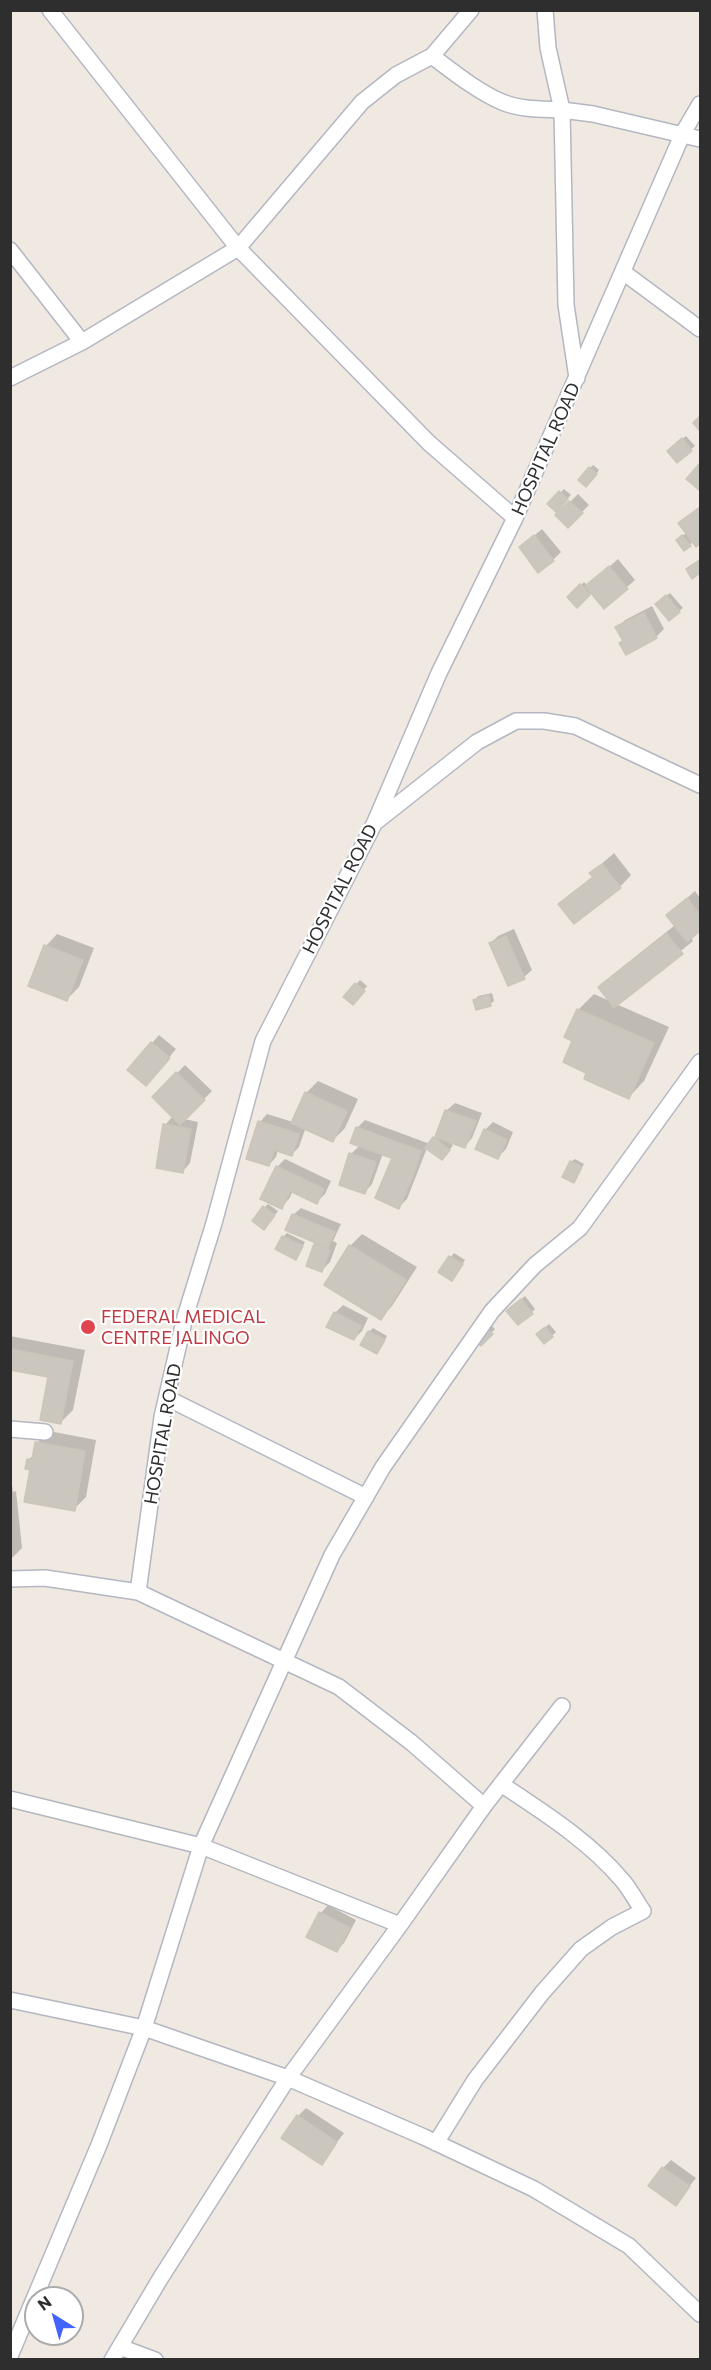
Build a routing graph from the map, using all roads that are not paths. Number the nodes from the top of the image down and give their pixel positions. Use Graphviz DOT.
graph roads {
  1 [pos="50,10"];
  2 [pos="471,10"];
  3 [pos="546,10"];
  4 [pos="432,56"];
  5 [pos="700,104"];
  6 [pos="562,110"];
  7 [pos="684,133"];
  8 [pos="700,139"];
  9 [pos="238,248"];
  10 [pos="10,250"];
  11 [pos="623,272"];
  12 [pos="700,329"];
  13 [pos="82,342"];
  14 [pos="10,378"];
  15 [pos="577,379"];
  16 [pos="515,518"];
  17 [pos="700,785"];
  18 [pos="375,822"];
  19 [pos="700,1062"];
  20 [pos="167,1398"];
  21 [pos="10,1430"];
  22 [pos="45,1432"];
  23 [pos="366,1497"];
  24 [pos="10,1579"];
  25 [pos="138,1592"];
  26 [pos="284,1661"];
  27 [pos="562,1706"];
  28 [pos="501,1784"];
  29 [pos="10,1799"];
  30 [pos="484,1806"];
  31 [pos="201,1846"];
  32 [pos="400,1925"];
  33 [pos="10,2000"];
  34 [pos="144,2028"];
  35 [pos="288,2078"];
  36 [pos="436,2143"];
  37 [pos="700,2314"];
  38 [pos="116,2353"];
  39 [pos="10,2356"];
  40 [pos="155,2360"];
  1 -- 9 [label="street"];
  2 -- 4 [label="street"];
  3 -- 6 [label="street"];
  4 -- 6 [label="street"];
  4 -- 9 [label="street"];
  5 -- 7 [label="street, HOSPITAL ROAD"];
  6 -- 7 [label="street"];
  6 -- 15 [label="street"];
  7 -- 8 [label="street"];
  7 -- 11 [label="street, HOSPITAL ROAD"];
  9 -- 13 [label="street"];
  9 -- 16 [label="street"];
  10 -- 13 [label="street"];
  11 -- 12 [label="street"];
  11 -- 15 [label="street, HOSPITAL ROAD"];
  13 -- 14 [label="street"];
  15 -- 16 [label="street, HOSPITAL ROAD"];
  16 -- 18 [label="street, HOSPITAL ROAD"];
  17 -- 18 [label="street"];
  18 -- 20 [label="street, HOSPITAL ROAD"];
  19 -- 23 [label="street"];
  20 -- 23 [label="street"];
  20 -- 25 [label="street, HOSPITAL ROAD"];
  21 -- 22 [label="street"];
  23 -- 26 [label="street"];
  24 -- 25 [label="street"];
  25 -- 26 [label="street"];
  26 -- 30 [label="street"];
  26 -- 31 [label="street"];
  27 -- 28 [label="street"];
  28 -- 30 [label="street"];
  28 -- 36 [label="street"];
  29 -- 31 [label="street"];
  30 -- 32 [label="street"];
  31 -- 32 [label="street"];
  31 -- 34 [label="street"];
  32 -- 35 [label="street"];
  33 -- 34 [label="street"];
  34 -- 35 [label="street"];
  34 -- 39 [label="street"];
  35 -- 36 [label="street"];
  35 -- 38 [label="street"];
  36 -- 37 [label="street"];
  38 -- 40 [label="street"];
}
